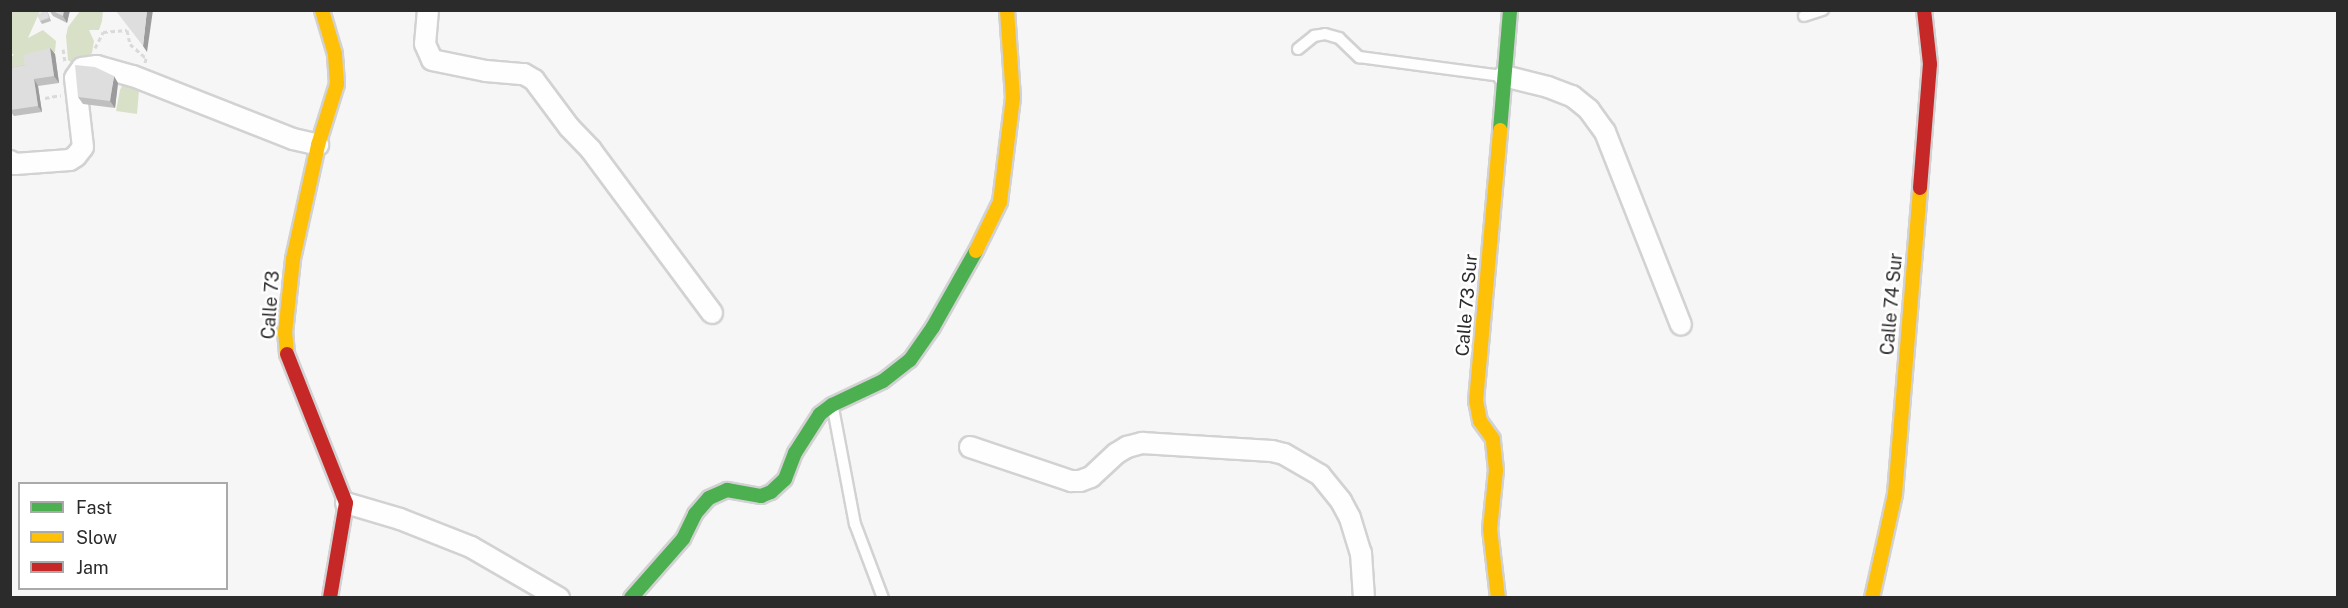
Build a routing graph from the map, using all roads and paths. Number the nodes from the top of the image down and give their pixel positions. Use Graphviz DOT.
graph roads {
  1 [pos="322,10"];
  2 [pos="428,10"];
  3 [pos="1007,10"];
  4 [pos="1510,10"];
  5 [pos="1823,10"];
  6 [pos="1924,10"];
  7 [pos="1804,16"];
  8 [pos="1298,49"];
  9 [pos="91,67"];
  10 [pos="1504,76"];
  11 [pos="143,80"];
  12 [pos="318,145"];
  13 [pos="10,160"];
  14 [pos="712,313"];
  15 [pos="1682,325"];
  16 [pos="832,405"];
  17 [pos="970,447"];
  18 [pos="346,503"];
  19 [pos="330,597"];
  20 [pos="559,597"];
  21 [pos="631,597"];
  22 [pos="883,597"];
  23 [pos="1364,597"];
  24 [pos="1498,597"];
  25 [pos="1872,597"];
  1 -- 12 [label="street, Calle 73"];
  2 -- 14 [label="street"];
  3 -- 16 [label="street"];
  4 -- 10 [label="street, Calle 73 Sur"];
  5 -- 7 [label="lane"];
  6 -- 25 [label="street, Calle 74 Sur"];
  8 -- 10 [label="lane"];
  9 -- 11 [label="street"];
  9 -- 11 [label="path"];
  9 -- 13 [label="street"];
  10 -- 15 [label="street"];
  10 -- 24 [label="street, Calle 73 Sur"];
  11 -- 12 [label="street"];
  12 -- 18 [label="street, Calle 73"];
  16 -- 21 [label="street"];
  16 -- 22 [label="lane"];
  17 -- 23 [label="street"];
  18 -- 19 [label="street"];
  18 -- 20 [label="street"];
}
